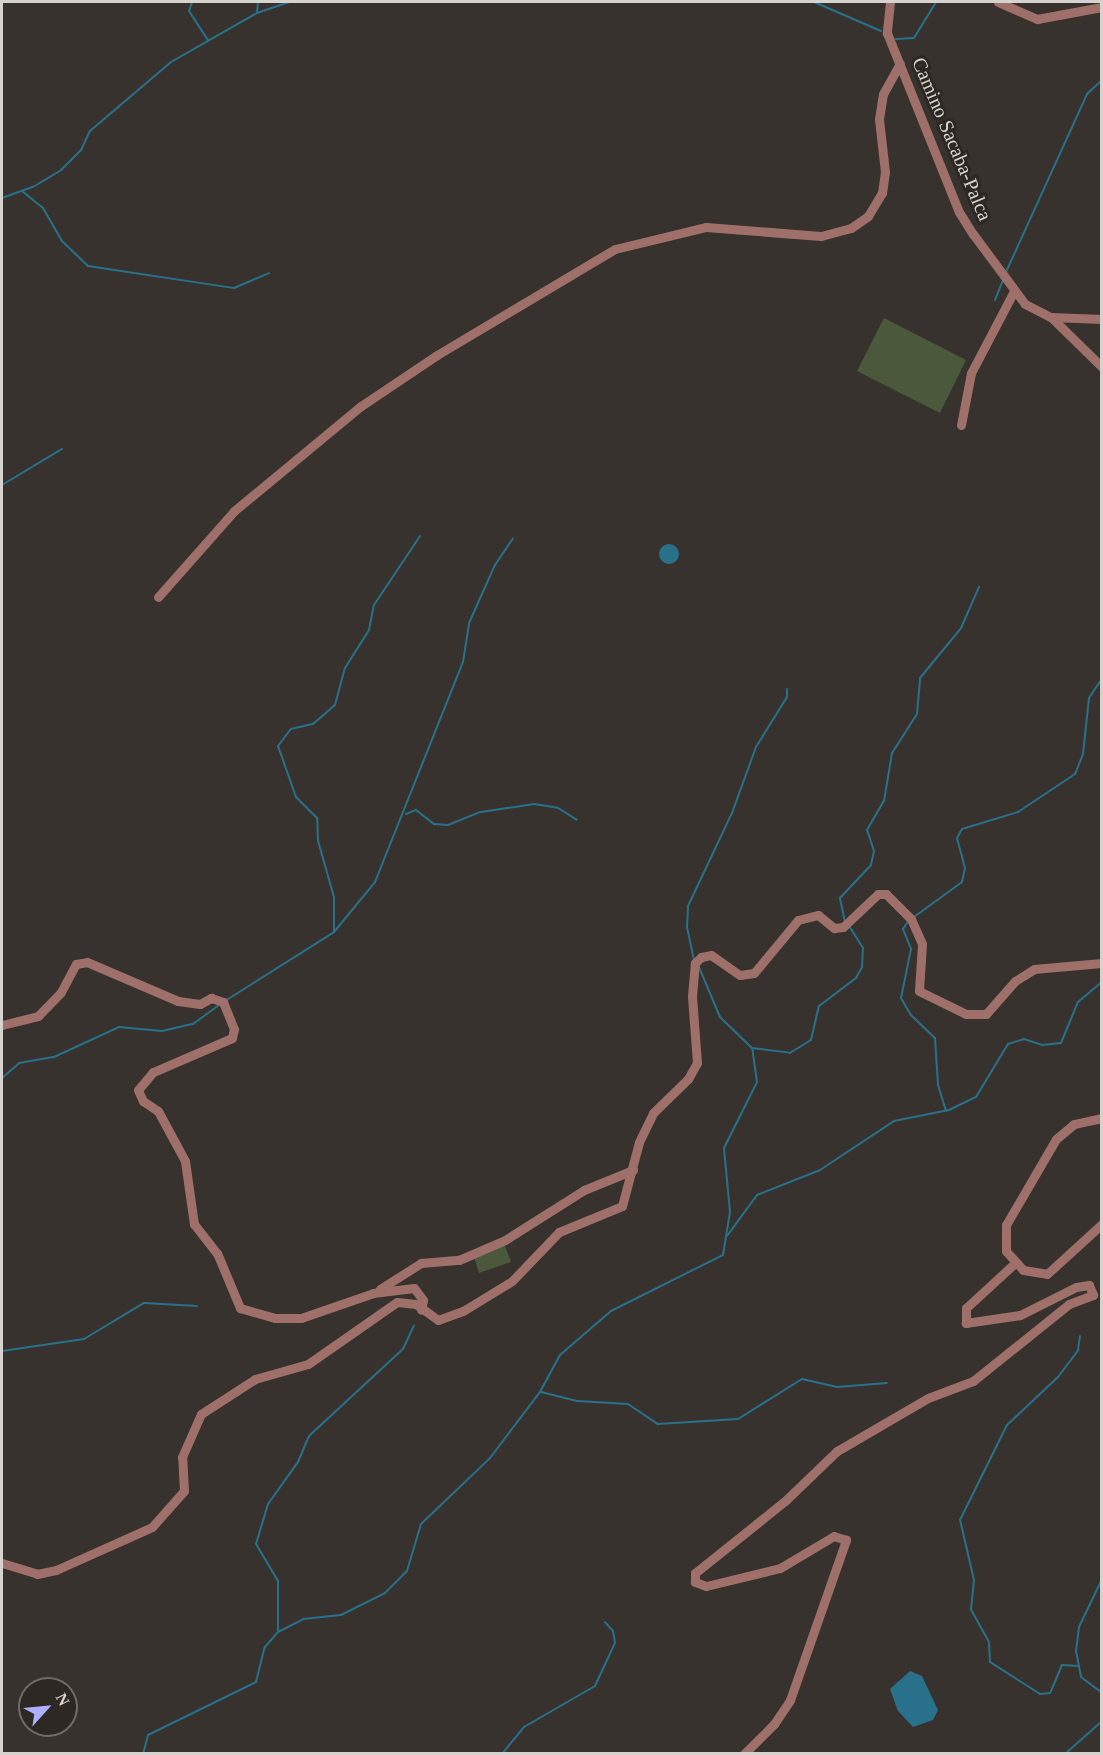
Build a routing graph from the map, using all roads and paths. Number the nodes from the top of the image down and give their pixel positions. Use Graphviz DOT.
graph roads {
  1 [pos="890,2"];
  2 [pos="998,2"];
  3 [pos="1101,7"];
  4 [pos="900,63"];
  5 [pos="1014,291"];
  6 [pos="1051,317"];
  7 [pos="1101,319"];
  8 [pos="1101,367"];
  9 [pos="961,425"];
  10 [pos="158,597"];
  11 [pos="1101,963"];
  12 [pos="2,1025"];
  13 [pos="1101,1118"];
  14 [pos="633,1170"];
  15 [pos="1101,1224"];
  16 [pos="1015,1263"];
  17 [pos="373,1293"];
  18 [pos="422,1310"];
  19 [pos="2,1563"];
  20 [pos="744,1754"];
  1 -- 4 [label="street, Camino Sacaba-Palca"];
  2 -- 3 [label="street"];
  4 -- 5 [label="street, Camino Sacaba-Palca"];
  4 -- 10 [label="street"];
  5 -- 6 [label="street, Camino Sacaba-Palca"];
  5 -- 9 [label="street"];
  6 -- 7 [label="street, Camino Sacaba-Palca"];
  6 -- 8 [label="street"];
  11 -- 14 [label="street"];
  12 -- 17 [label="street"];
  13 -- 16 [label="street"];
  14 -- 17 [label="street"];
  14 -- 18 [label="street"];
  15 -- 16 [label="street"];
  16 -- 20 [label="street"];
  17 -- 18 [label="street"];
  18 -- 19 [label="street"];
}
